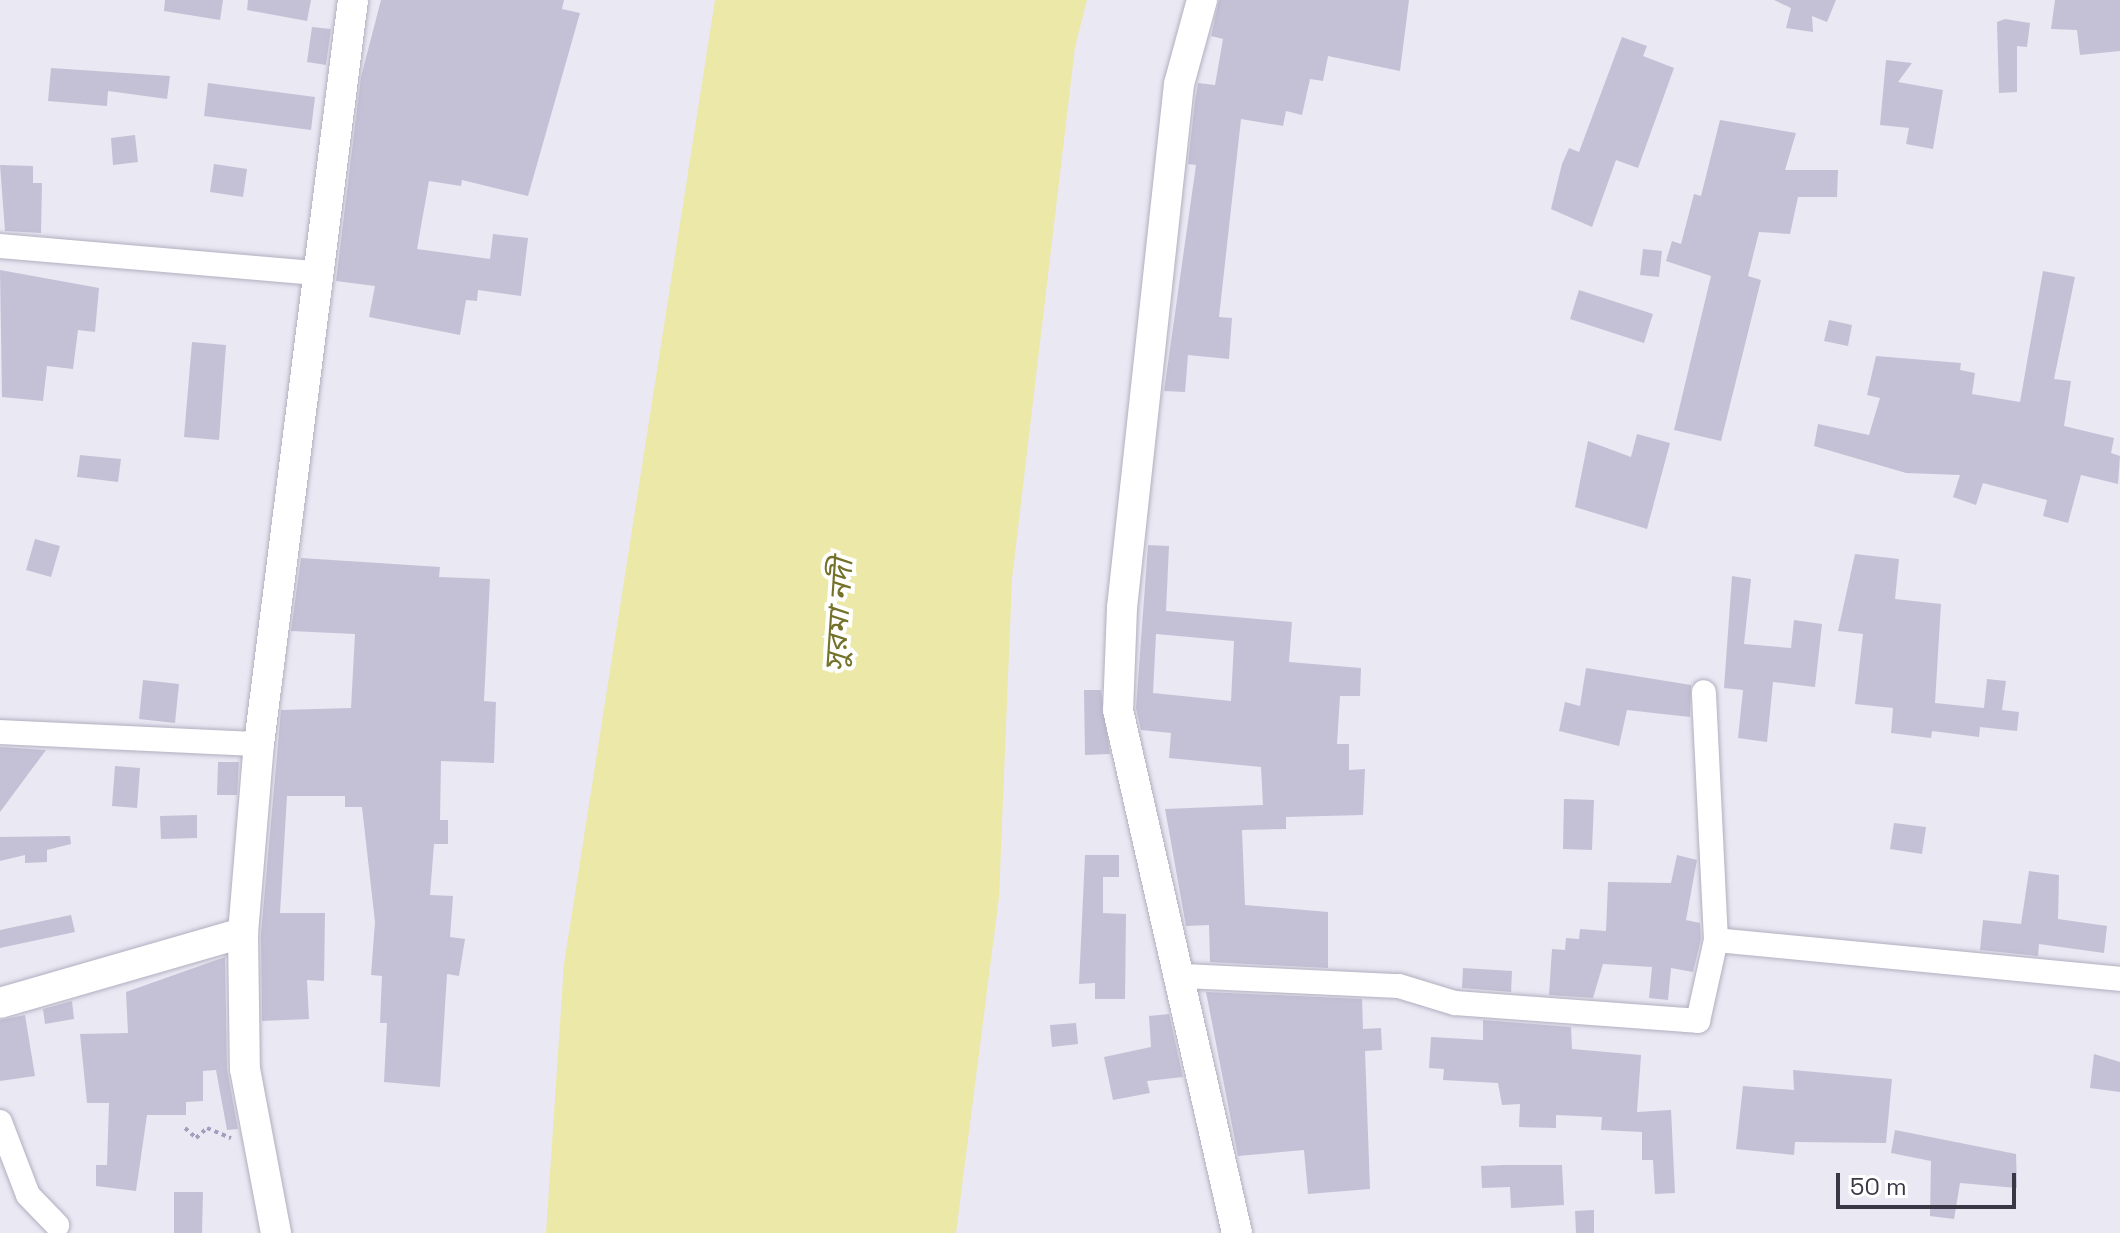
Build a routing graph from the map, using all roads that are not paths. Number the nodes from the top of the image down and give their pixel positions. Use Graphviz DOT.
graph roads {
  1 [pos="353,0"];
  2 [pos="1202,0"];
  3 [pos="0,246"];
  4 [pos="316,273"];
  5 [pos="1704,692"];
  6 [pos="0,732"];
  7 [pos="259,744"];
  8 [pos="243,933"];
  9 [pos="1716,940"];
  10 [pos="1184,976"];
  11 [pos="2120,979"];
  12 [pos="0,1003"];
  13 [pos="0,1122"];
  14 [pos="57,1225"];
  15 [pos="276,1233"];
  16 [pos="1237,1233"];
  1 -- 4 [label="street"];
  2 -- 10 [label="street"];
  3 -- 4 [label="street"];
  4 -- 7 [label="street"];
  5 -- 9 [label="street"];
  6 -- 7 [label="street"];
  7 -- 8 [label="street"];
  8 -- 12 [label="street"];
  8 -- 15 [label="street"];
  9 -- 10 [label="street"];
  9 -- 11 [label="street"];
  10 -- 16 [label="street"];
  13 -- 14 [label="street"];
}
